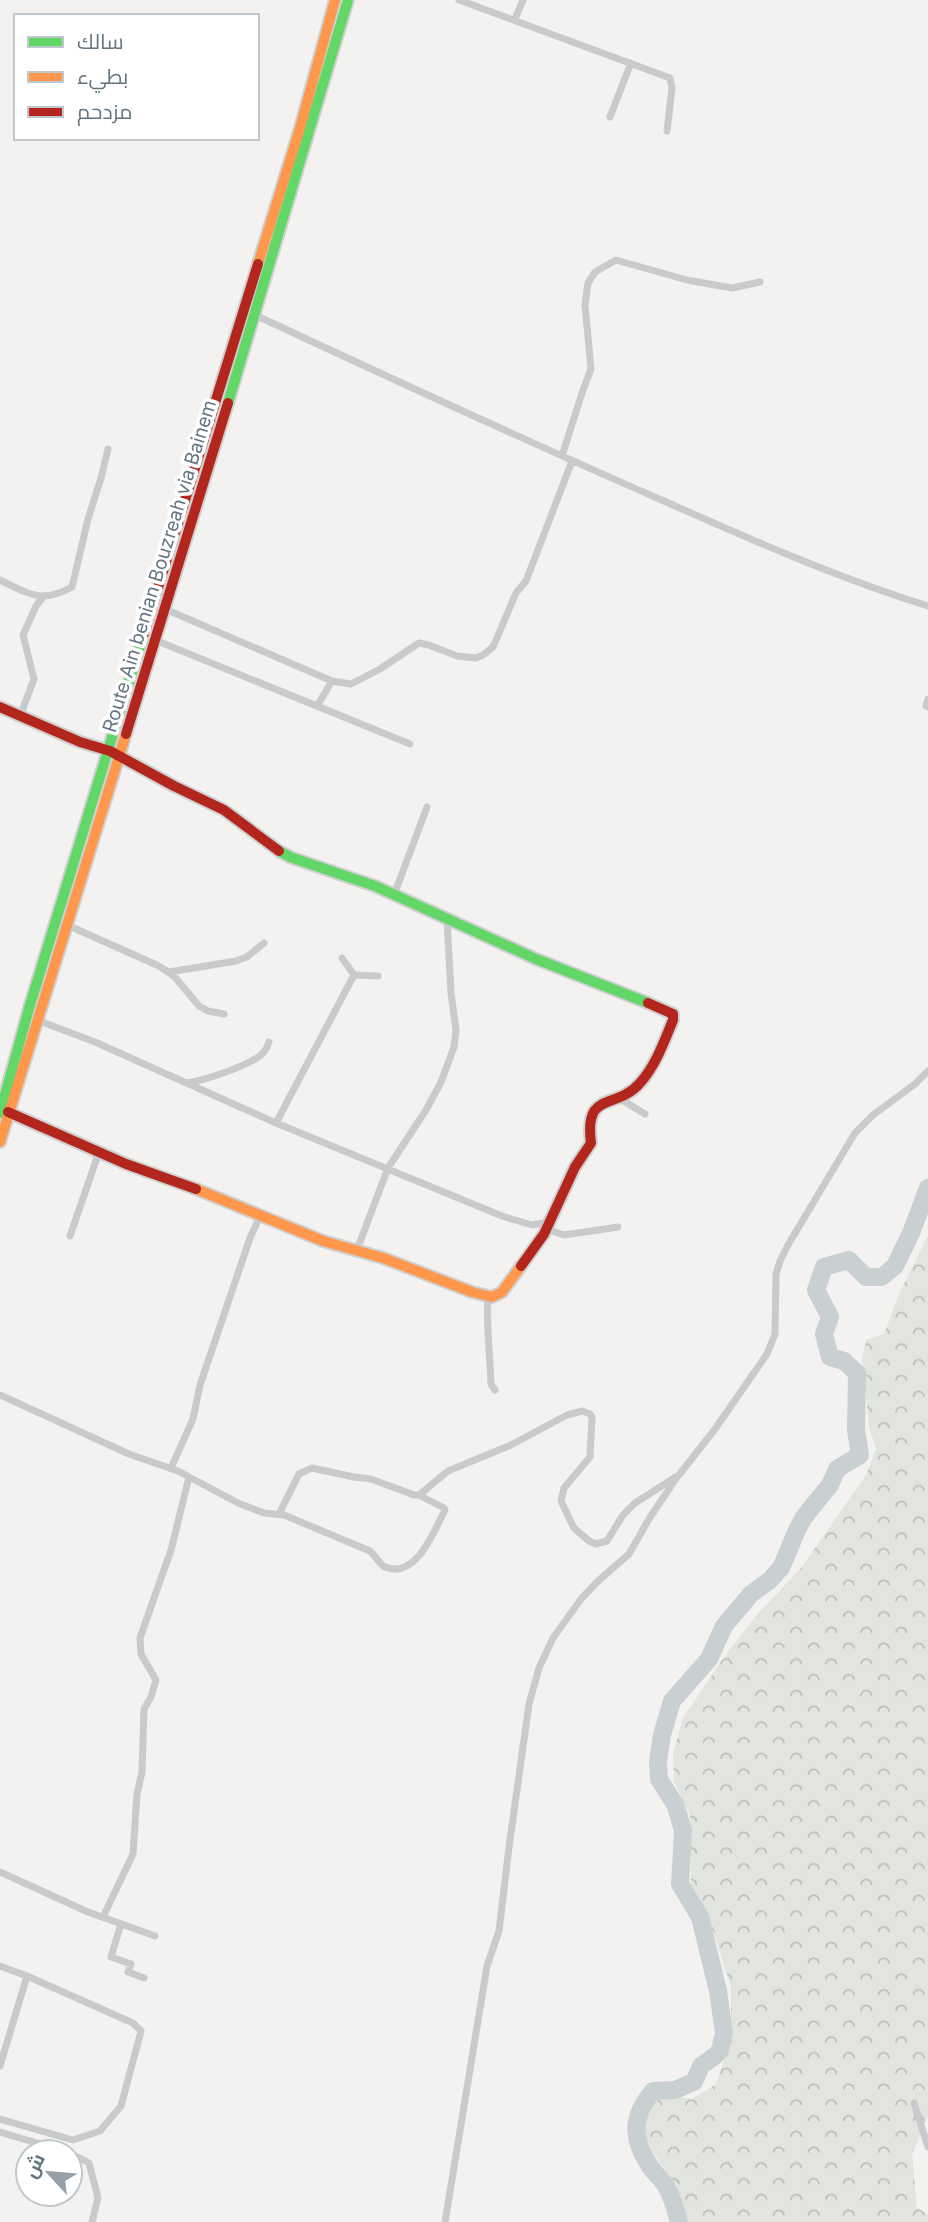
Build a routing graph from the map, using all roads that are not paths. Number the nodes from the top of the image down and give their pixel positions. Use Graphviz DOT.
graph roads {
  1 [pos="335,0"];
  2 [pos="348,0"];
  3 [pos="459,0"];
  4 [pos="523,0"];
  5 [pos="515,19"];
  6 [pos="631,63"];
  7 [pos="610,117"];
  8 [pos="667,131"];
  9 [pos="760,282"];
  10 [pos="255,315"];
  11 [pos="108,449"];
  12 [pos="562,456"];
  13 [pos="572,461"];
  14 [pos="0,580"];
  15 [pos="44,596"];
  16 [pos="928,606"];
  17 [pos="165,609"];
  18 [pos="155,640"];
  19 [pos="332,681"];
  20 [pos="928,699"];
  21 [pos="317,706"];
  22 [pos="928,707"];
  23 [pos="0,708"];
  24 [pos="20,716"];
  25 [pos="410,744"];
  26 [pos="115,753"];
  27 [pos="427,807"];
  28 [pos="394,895"];
  29 [pos="447,919"];
  30 [pos="66,925"];
  31 [pos="264,943"];
  32 [pos="342,958"];
  33 [pos="169,972"];
  34 [pos="354,975"];
  35 [pos="378,976"];
  36 [pos="224,1014"];
  37 [pos="37,1020"];
  38 [pos="269,1042"];
  39 [pos="928,1071"];
  40 [pos="187,1083"];
  41 [pos="617,1097"];
  42 [pos="4,1112"];
  43 [pos="645,1114"];
  44 [pos="276,1123"];
  45 [pos="0,1142"];
  46 [pos="99,1152"];
  47 [pos="388,1168"];
  48 [pos="261,1214"];
  49 [pos="548,1225"];
  50 [pos="618,1227"];
  51 [pos="70,1236"];
  52 [pos="357,1250"];
  53 [pos="488,1297"];
  54 [pos="495,1390"];
  55 [pos="0,1395"];
  56 [pos="171,1468"];
  57 [pos="679,1475"];
  58 [pos="189,1477"];
  59 [pos="419,1494"];
  60 [pos="279,1514"];
  61 [pos="0,1872"];
  62 [pos="103,1917"];
  63 [pos="121,1924"];
  64 [pos="155,1936"];
  65 [pos="0,1966"];
  66 [pos="27,1976"];
  67 [pos="144,1978"];
  68 [pos="0,2066"];
  69 [pos="914,2103"];
  70 [pos="0,2119"];
  71 [pos="0,2132"];
  72 [pos="20,2138"];
  73 [pos="66,2138"];
  74 [pos="79,2138"];
  75 [pos="928,2147"];
  76 [pos="84,2160"];
  77 [pos="92,2222"];
  78 [pos="445,2222"];
  1 -- 26 [label="main road, Route Ain benian Bouzreah via Bainem"];
  2 -- 10 [label="main road, Route Ain benian Bouzreah via Bainem"];
  3 -- 5 [label="street"];
  4 -- 5 [label="street"];
  5 -- 6 [label="street"];
  6 -- 7 [label="street"];
  6 -- 8 [label="street"];
  9 -- 12 [label="street"];
  10 -- 12 [label="street"];
  10 -- 17 [label="main road, Route Ain benian Bouzreah via Bainem"];
  11 -- 15 [label="street"];
  12 -- 13 [label="street"];
  13 -- 16 [label="street"];
  13 -- 19 [label="street"];
  14 -- 15 [label="street"];
  15 -- 24 [label="street"];
  17 -- 18 [label="main road, Route Ain benian Bouzreah via Bainem"];
  17 -- 19 [label="street"];
  18 -- 21 [label="street"];
  18 -- 26 [label="main road, Route Ain benian Bouzreah via Bainem"];
  19 -- 21 [label="street"];
  20 -- 22 [label="street"];
  21 -- 25 [label="street"];
  23 -- 24 [label="main road"];
  24 -- 26 [label="main road"];
  26 -- 28 [label="main road"];
  26 -- 30 [label="main road, Route Ain benian Bouzreah via Bainem"];
  26 -- 42 [label="main road, Route Ain benian Bouzreah via Bainem"];
  27 -- 28 [label="street"];
  28 -- 29 [label="main road"];
  29 -- 41 [label="main road"];
  29 -- 47 [label="street"];
  30 -- 33 [label="street"];
  30 -- 37 [label="main road, Route Ain benian Bouzreah via Bainem"];
  31 -- 33 [label="street"];
  32 -- 34 [label="street"];
  33 -- 36 [label="street"];
  34 -- 35 [label="street"];
  34 -- 44 [label="street"];
  37 -- 40 [label="street"];
  37 -- 42 [label="main road, Route Ain benian Bouzreah via Bainem"];
  38 -- 40 [label="street"];
  39 -- 57 [label="street"];
  40 -- 44 [label="street"];
  41 -- 43 [label="street"];
  41 -- 49 [label="main road"];
  42 -- 45 [label="main road, Route Ain benian Bouzreah via Bainem"];
  42 -- 46 [label="main road"];
  44 -- 47 [label="street"];
  46 -- 48 [label="main road"];
  46 -- 51 [label="street"];
  47 -- 49 [label="street"];
  47 -- 52 [label="street"];
  48 -- 52 [label="main road"];
  48 -- 56 [label="street"];
  49 -- 50 [label="street"];
  49 -- 53 [label="main road"];
  52 -- 53 [label="main road"];
  53 -- 54 [label="street"];
  55 -- 56 [label="street"];
  56 -- 58 [label="street"];
  57 -- 59 [label="street"];
  57 -- 78 [label="street"];
  58 -- 60 [label="street"];
  58 -- 62 [label="street"];
  59 -- 60 [label="street"];
  59 -- 60 [label="street"];
  61 -- 62 [label="street"];
  62 -- 63 [label="street"];
  63 -- 64 [label="street"];
  63 -- 67 [label="street"];
  65 -- 66 [label="street"];
  66 -- 68 [label="street"];
  66 -- 74 [label="street"];
  69 -- 75 [label="street"];
  70 -- 73 [label="street"];
  71 -- 72 [label="street"];
  76 -- 77 [label="street"];
}
